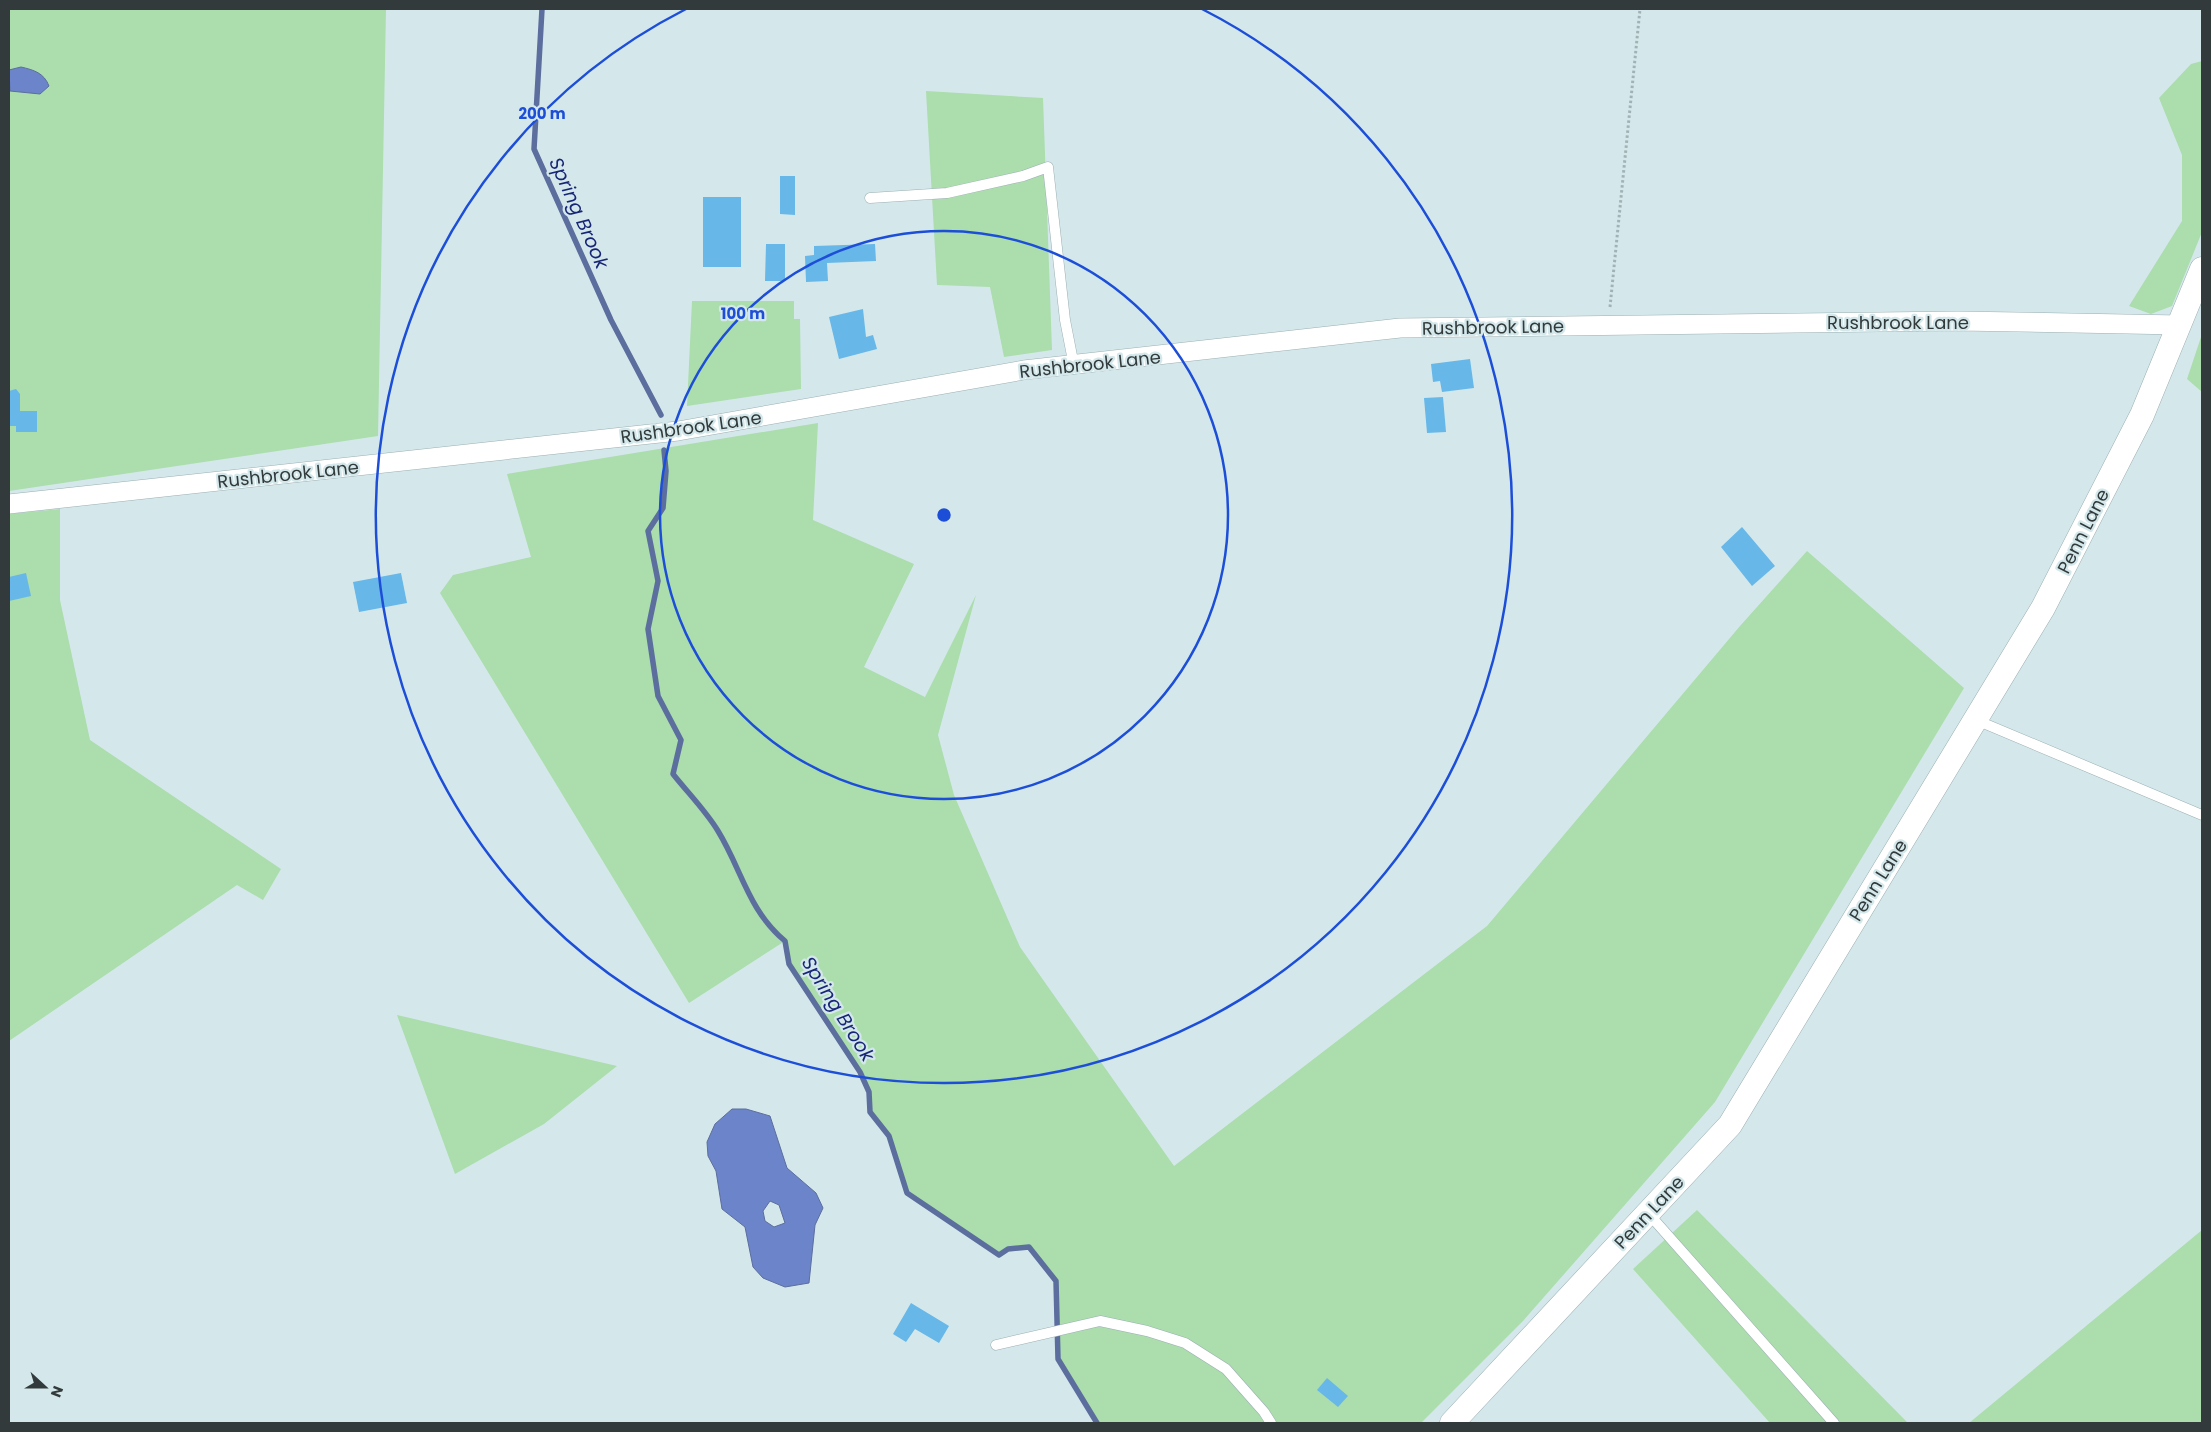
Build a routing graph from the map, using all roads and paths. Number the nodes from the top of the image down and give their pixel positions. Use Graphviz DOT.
graph roads {
  1 [pos="1640,9"];
  2 [pos="870,198"];
  3 [pos="2202,269"];
  4 [pos="1610,325"];
  5 [pos="2180,325"];
  6 [pos="1074,366"];
  7 [pos="9,504"];
  8 [pos="1976,720"];
  9 [pos="2202,815"];
  10 [pos="1648,1213"];
  11 [pos="996,1345"];
  12 [pos="1271,1423"];
  13 [pos="1452,1423"];
  14 [pos="1834,1423"];
  1 -- 4 [label="path"];
  2 -- 6 [label="lane"];
  3 -- 5 [label="street, Penn Lane"];
  4 -- 5 [label="street, Rushbrook Lane"];
  4 -- 6 [label="street, Rushbrook Lane"];
  5 -- 8 [label="street, Penn Lane"];
  6 -- 7 [label="street, Rushbrook Lane"];
  8 -- 9 [label="lane"];
  8 -- 10 [label="street, Penn Lane"];
  10 -- 13 [label="street, Penn Lane"];
  10 -- 14 [label="lane"];
  11 -- 12 [label="lane"];
}
